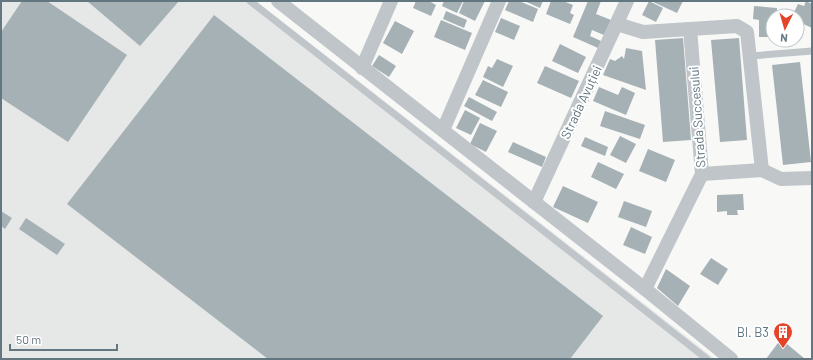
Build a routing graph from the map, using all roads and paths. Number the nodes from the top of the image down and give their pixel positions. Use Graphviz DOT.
graph roads {
  1 [pos="250,1"];
  2 [pos="278,1"];
  3 [pos="391,1"];
  4 [pos="499,1"];
  5 [pos="627,1"];
  6 [pos="617,24"];
  7 [pos="690,29"];
  8 [pos="812,51"];
  9 [pos="751,56"];
  10 [pos="362,68"];
  11 [pos="443,130"];
  12 [pos="762,170"];
  13 [pos="702,174"];
  14 [pos="812,178"];
  15 [pos="534,202"];
  16 [pos="645,289"];
  17 [pos="708,359"];
  18 [pos="731,359"];
  1 -- 17 [label="lane"];
  2 -- 10 [label="street"];
  3 -- 10 [label="street"];
  4 -- 11 [label="street"];
  5 -- 6 [label="street, Strada Avuției"];
  6 -- 7 [label="street"];
  6 -- 15 [label="street, Strada Avuției"];
  7 -- 9 [label="street"];
  7 -- 13 [label="street, Strada Succesului"];
  8 -- 9 [label="lane"];
  9 -- 12 [label="street"];
  10 -- 11 [label="street"];
  11 -- 15 [label="street"];
  12 -- 13 [label="street"];
  12 -- 14 [label="street"];
  13 -- 16 [label="street, Strada Succesului"];
  15 -- 16 [label="street"];
  16 -- 18 [label="street"];
}
